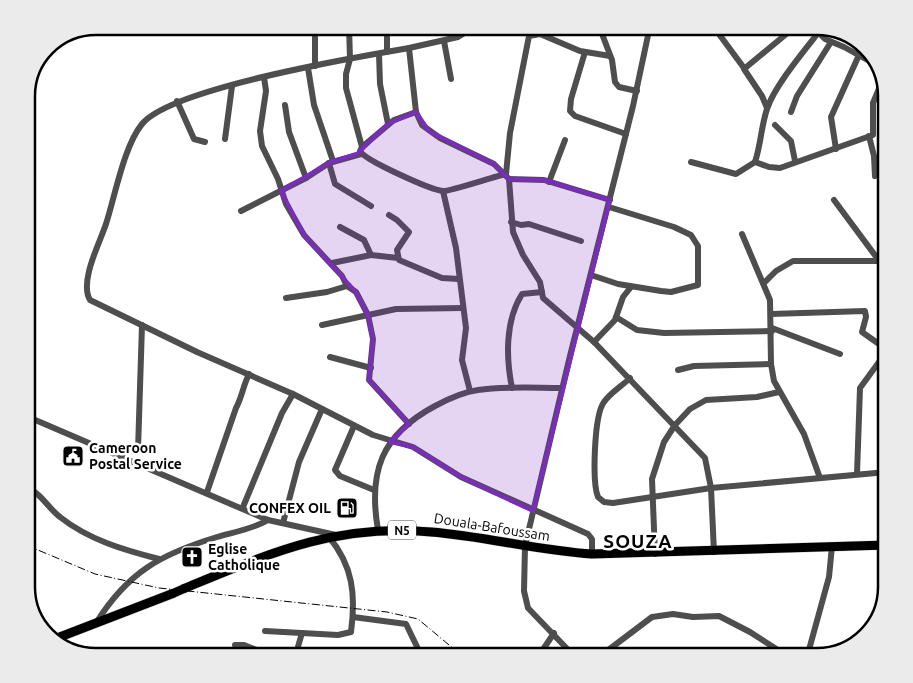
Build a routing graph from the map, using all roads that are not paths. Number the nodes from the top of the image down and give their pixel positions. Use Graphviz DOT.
graph roads {
  1 [pos="314,35"];
  2 [pos="349,35"];
  3 [pos="387,35"];
  4 [pos="460,35"];
  5 [pos="529,35"];
  6 [pos="543,35"];
  7 [pos="602,35"];
  8 [pos="648,35"];
  9 [pos="720,35"];
  10 [pos="785,35"];
  11 [pos="816,35"];
  12 [pos="821,35"];
  13 [pos="548,36"];
  14 [pos="444,41"];
  15 [pos="831,42"];
  16 [pos="409,48"];
  17 [pos="387,52"];
  18 [pos="585,52"];
  19 [pos="379,54"];
  20 [pos="859,55"];
  21 [pos="610,56"];
  22 [pos="864,57"];
  23 [pos="350,59"];
  24 [pos="311,67"];
  25 [pos="744,68"];
  26 [pos="264,77"];
  27 [pos="451,79"];
  28 [pos="232,86"];
  29 [pos="636,91"];
  30 [pos="878,91"];
  31 [pos="177,102"];
  32 [pos="285,105"];
  33 [pos="767,108"];
  34 [pos="416,112"];
  35 [pos="791,112"];
  36 [pos="388,124"];
  37 [pos="775,125"];
  38 [pos="626,134"];
  39 [pos="869,136"];
  40 [pos="225,139"];
  41 [pos="565,140"];
  42 [pos="205,142"];
  43 [pos="836,148"];
  44 [pos="361,150"];
  45 [pos="331,162"];
  46 [pos="691,162"];
  47 [pos="755,162"];
  48 [pos="795,162"];
  49 [pos="507,176"];
  50 [pos="875,176"];
  51 [pos="306,178"];
  52 [pos="549,182"];
  53 [pos="281,191"];
  54 [pos="443,192"];
  55 [pos="834,200"];
  56 [pos="609,203"];
  57 [pos="371,206"];
  58 [pos="241,211"];
  59 [pos="388,215"];
  60 [pos="511,222"];
  61 [pos="340,227"];
  62 [pos="742,234"];
  63 [pos="581,241"];
  64 [pos="878,254"];
  65 [pos="371,255"];
  66 [pos="398,258"];
  67 [pos="878,261"];
  68 [pos="332,264"];
  69 [pos="591,275"];
  70 [pos="459,279"];
  71 [pos="764,283"];
  72 [pos="347,286"];
  73 [pos="631,287"];
  74 [pos="542,292"];
  75 [pos="286,298"];
  76 [pos="463,308"];
  77 [pos="772,314"];
  78 [pos="368,315"];
  79 [pos="616,317"];
  80 [pos="142,325"];
  81 [pos="322,325"];
  82 [pos="577,328"];
  83 [pos="772,329"];
  84 [pos="152,331"];
  85 [pos="143,335"];
  86 [pos="594,342"];
  87 [pos="878,344"];
  88 [pos="840,354"];
  89 [pos="330,357"];
  90 [pos="878,362"];
  91 [pos="771,364"];
  92 [pos="371,368"];
  93 [pos="678,370"];
  94 [pos="248,374"];
  95 [pos="630,378"];
  96 [pos="512,388"];
  97 [pos="562,388"];
  98 [pos="470,391"];
  99 [pos="779,392"];
  100 [pos="293,394"];
  101 [pos="322,409"];
  102 [pos="35,420"];
  103 [pos="409,424"];
  104 [pos="675,425"];
  105 [pos="354,426"];
  106 [pos="390,442"];
  107 [pos="138,450"];
  108 [pos="878,473"];
  109 [pos="857,474"];
  110 [pos="820,478"];
  111 [pos="711,488"];
  112 [pos="374,490"];
  113 [pos="35,492"];
  114 [pos="207,492"];
  115 [pos="654,497"];
  116 [pos="243,507"];
  117 [pos="533,511"];
  118 [pos="268,520"];
  119 [pos="283,523"];
  120 [pos="378,530"];
  121 [pos="332,536"];
  122 [pos="878,545"];
  123 [pos="525,546"];
  124 [pos="832,546"];
  125 [pos="714,552"];
  126 [pos="592,554"];
  127 [pos="655,554"];
  128 [pos="159,559"];
  129 [pos="353,617"];
  130 [pos="95,624"];
  131 [pos="265,631"];
  132 [pos="554,633"];
  133 [pos="302,634"];
  134 [pos="61,637"];
  135 [pos="235,645"];
  136 [pos="250,648"];
  137 [pos="298,648"];
  138 [pos="418,648"];
  139 [pos="544,648"];
  140 [pos="567,648"];
  141 [pos="611,648"];
  142 [pos="772,648"];
  143 [pos="809,648"];
  1 -- 24 [label="street"];
  2 -- 23 [label="street"];
  3 -- 17 [label="street"];
  4 -- 14 [label="street"];
  5 -- 49 [label="street"];
  6 -- 13 [label="street"];
  7 -- 21 [label="street"];
  8 -- 29 [label="street"];
  9 -- 25 [label="street"];
  10 -- 25 [label="street"];
  11 -- 33 [label="street"];
  12 -- 15 [label="street"];
  13 -- 18 [label="street"];
  14 -- 16 [label="street"];
  14 -- 27 [label="street"];
  15 -- 20 [label="street"];
  15 -- 35 [label="street"];
  16 -- 17 [label="street"];
  16 -- 34 [label="street"];
  17 -- 19 [label="street"];
  18 -- 21 [label="street"];
  18 -- 38 [label="street"];
  19 -- 23 [label="street"];
  19 -- 36 [label="street"];
  20 -- 22 [label="street"];
  20 -- 43 [label="street"];
  21 -- 29 [label="street"];
  23 -- 24 [label="street"];
  23 -- 44 [label="street"];
  24 -- 26 [label="street"];
  24 -- 45 [label="street"];
  25 -- 33 [label="street"];
  26 -- 28 [label="street"];
  26 -- 53 [label="street"];
  28 -- 31 [label="street"];
  28 -- 40 [label="street"];
  29 -- 38 [label="street"];
  30 -- 39 [label="street"];
  31 -- 42 [label="street"];
  31 -- 80 [label="street"];
  32 -- 51 [label="street"];
  33 -- 47 [label="street"];
  34 -- 36 [label="street"];
  34 -- 49 [label="street"];
  36 -- 44 [label="street"];
  37 -- 48 [label="street"];
  38 -- 56 [label="street"];
  39 -- 43 [label="street"];
  39 -- 50 [label="street"];
  41 -- 52 [label="street"];
  43 -- 48 [label="street"];
  44 -- 45 [label="street"];
  44 -- 54 [label="street"];
  45 -- 51 [label="street"];
  45 -- 57 [label="street"];
  46 -- 47 [label="street"];
  47 -- 48 [label="street"];
  49 -- 52 [label="street"];
  49 -- 54 [label="street"];
  49 -- 60 [label="street"];
  51 -- 53 [label="street"];
  52 -- 56 [label="street"];
  53 -- 58 [label="street"];
  53 -- 68 [label="street"];
  54 -- 70 [label="street"];
  55 -- 64 [label="street"];
  56 -- 69 [label="street"];
  56 -- 73 [label="street"];
  59 -- 66 [label="street"];
  60 -- 63 [label="street"];
  60 -- 74 [label="street"];
  61 -- 65 [label="street"];
  62 -- 71 [label="street"];
  65 -- 66 [label="street"];
  65 -- 68 [label="street"];
  66 -- 70 [label="street"];
  67 -- 71 [label="street"];
  68 -- 72 [label="street"];
  69 -- 73 [label="street"];
  69 -- 82 [label="street"];
  70 -- 76 [label="street"];
  71 -- 77 [label="street"];
  72 -- 75 [label="street"];
  72 -- 78 [label="street"];
  73 -- 79 [label="street"];
  74 -- 82 [label="street"];
  74 -- 96 [label="street"];
  76 -- 78 [label="street"];
  76 -- 98 [label="street"];
  77 -- 83 [label="street"];
  77 -- 87 [label="street"];
  78 -- 81 [label="street"];
  78 -- 92 [label="street"];
  79 -- 83 [label="street"];
  79 -- 86 [label="street"];
  80 -- 84 [label="street"];
  80 -- 85 [label="street"];
  82 -- 86 [label="street"];
  82 -- 97 [label="street"];
  83 -- 88 [label="street"];
  83 -- 91 [label="street"];
  84 -- 85 [label="street"];
  84 -- 94 [label="street"];
  85 -- 107 [label="street"];
  86 -- 95 [label="street"];
  89 -- 92 [label="street"];
  90 -- 109 [label="street"];
  91 -- 93 [label="street"];
  91 -- 99 [label="street"];
  92 -- 103 [label="street"];
  94 -- 100 [label="street"];
  94 -- 114 [label="street"];
  95 -- 104 [label="street"];
  95 -- 115 [label="street"];
  96 -- 97 [label="street"];
  96 -- 98 [label="street"];
  97 -- 117 [label="street"];
  98 -- 103 [label="street"];
  99 -- 104 [label="street"];
  99 -- 110 [label="street"];
  100 -- 101 [label="street"];
  100 -- 116 [label="street"];
  101 -- 105 [label="street"];
  101 -- 119 [label="street"];
  102 -- 114 [label="street"];
  103 -- 106 [label="street"];
  104 -- 111 [label="street"];
  104 -- 115 [label="street"];
  105 -- 106 [label="street"];
  105 -- 112 [label="street"];
  106 -- 112 [label="street"];
  106 -- 117 [label="street"];
  108 -- 109 [label="street"];
  109 -- 110 [label="street"];
  110 -- 111 [label="street"];
  111 -- 115 [label="street"];
  111 -- 125 [label="street"];
  112 -- 120 [label="street"];
  113 -- 128 [label="street"];
  114 -- 116 [label="street"];
  115 -- 127 [label="street"];
  116 -- 118 [label="street"];
  117 -- 123 [label="street"];
  117 -- 126 [label="street"];
  118 -- 119 [label="street"];
  118 -- 128 [label="street"];
  119 -- 121 [label="street"];
  120 -- 121 [label="highway, Douala-Bafoussam / N5"];
  120 -- 123 [label="highway, Douala-Bafoussam / N5"];
  121 -- 129 [label="street"];
  121 -- 130 [label="highway, Douala-Bafoussam / N5"];
  122 -- 124 [label="highway, Douala-Bafoussam / N5"];
  123 -- 126 [label="highway, Douala-Bafoussam / N5"];
  123 -- 132 [label="street"];
  124 -- 125 [label="highway, Douala-Bafoussam / N5"];
  124 -- 143 [label="street"];
  125 -- 127 [label="highway, Douala-Bafoussam / N5"];
  126 -- 127 [label="highway, Douala-Bafoussam / N5"];
  128 -- 130 [label="street"];
  129 -- 133 [label="street"];
  129 -- 138 [label="street"];
  130 -- 134 [label="highway, Douala-Bafoussam / N5"];
  131 -- 133 [label="street"];
  132 -- 139 [label="street"];
  132 -- 140 [label="street"];
  133 -- 137 [label="street"];
  135 -- 136 [label="street"];
  141 -- 142 [label="street"];
}
